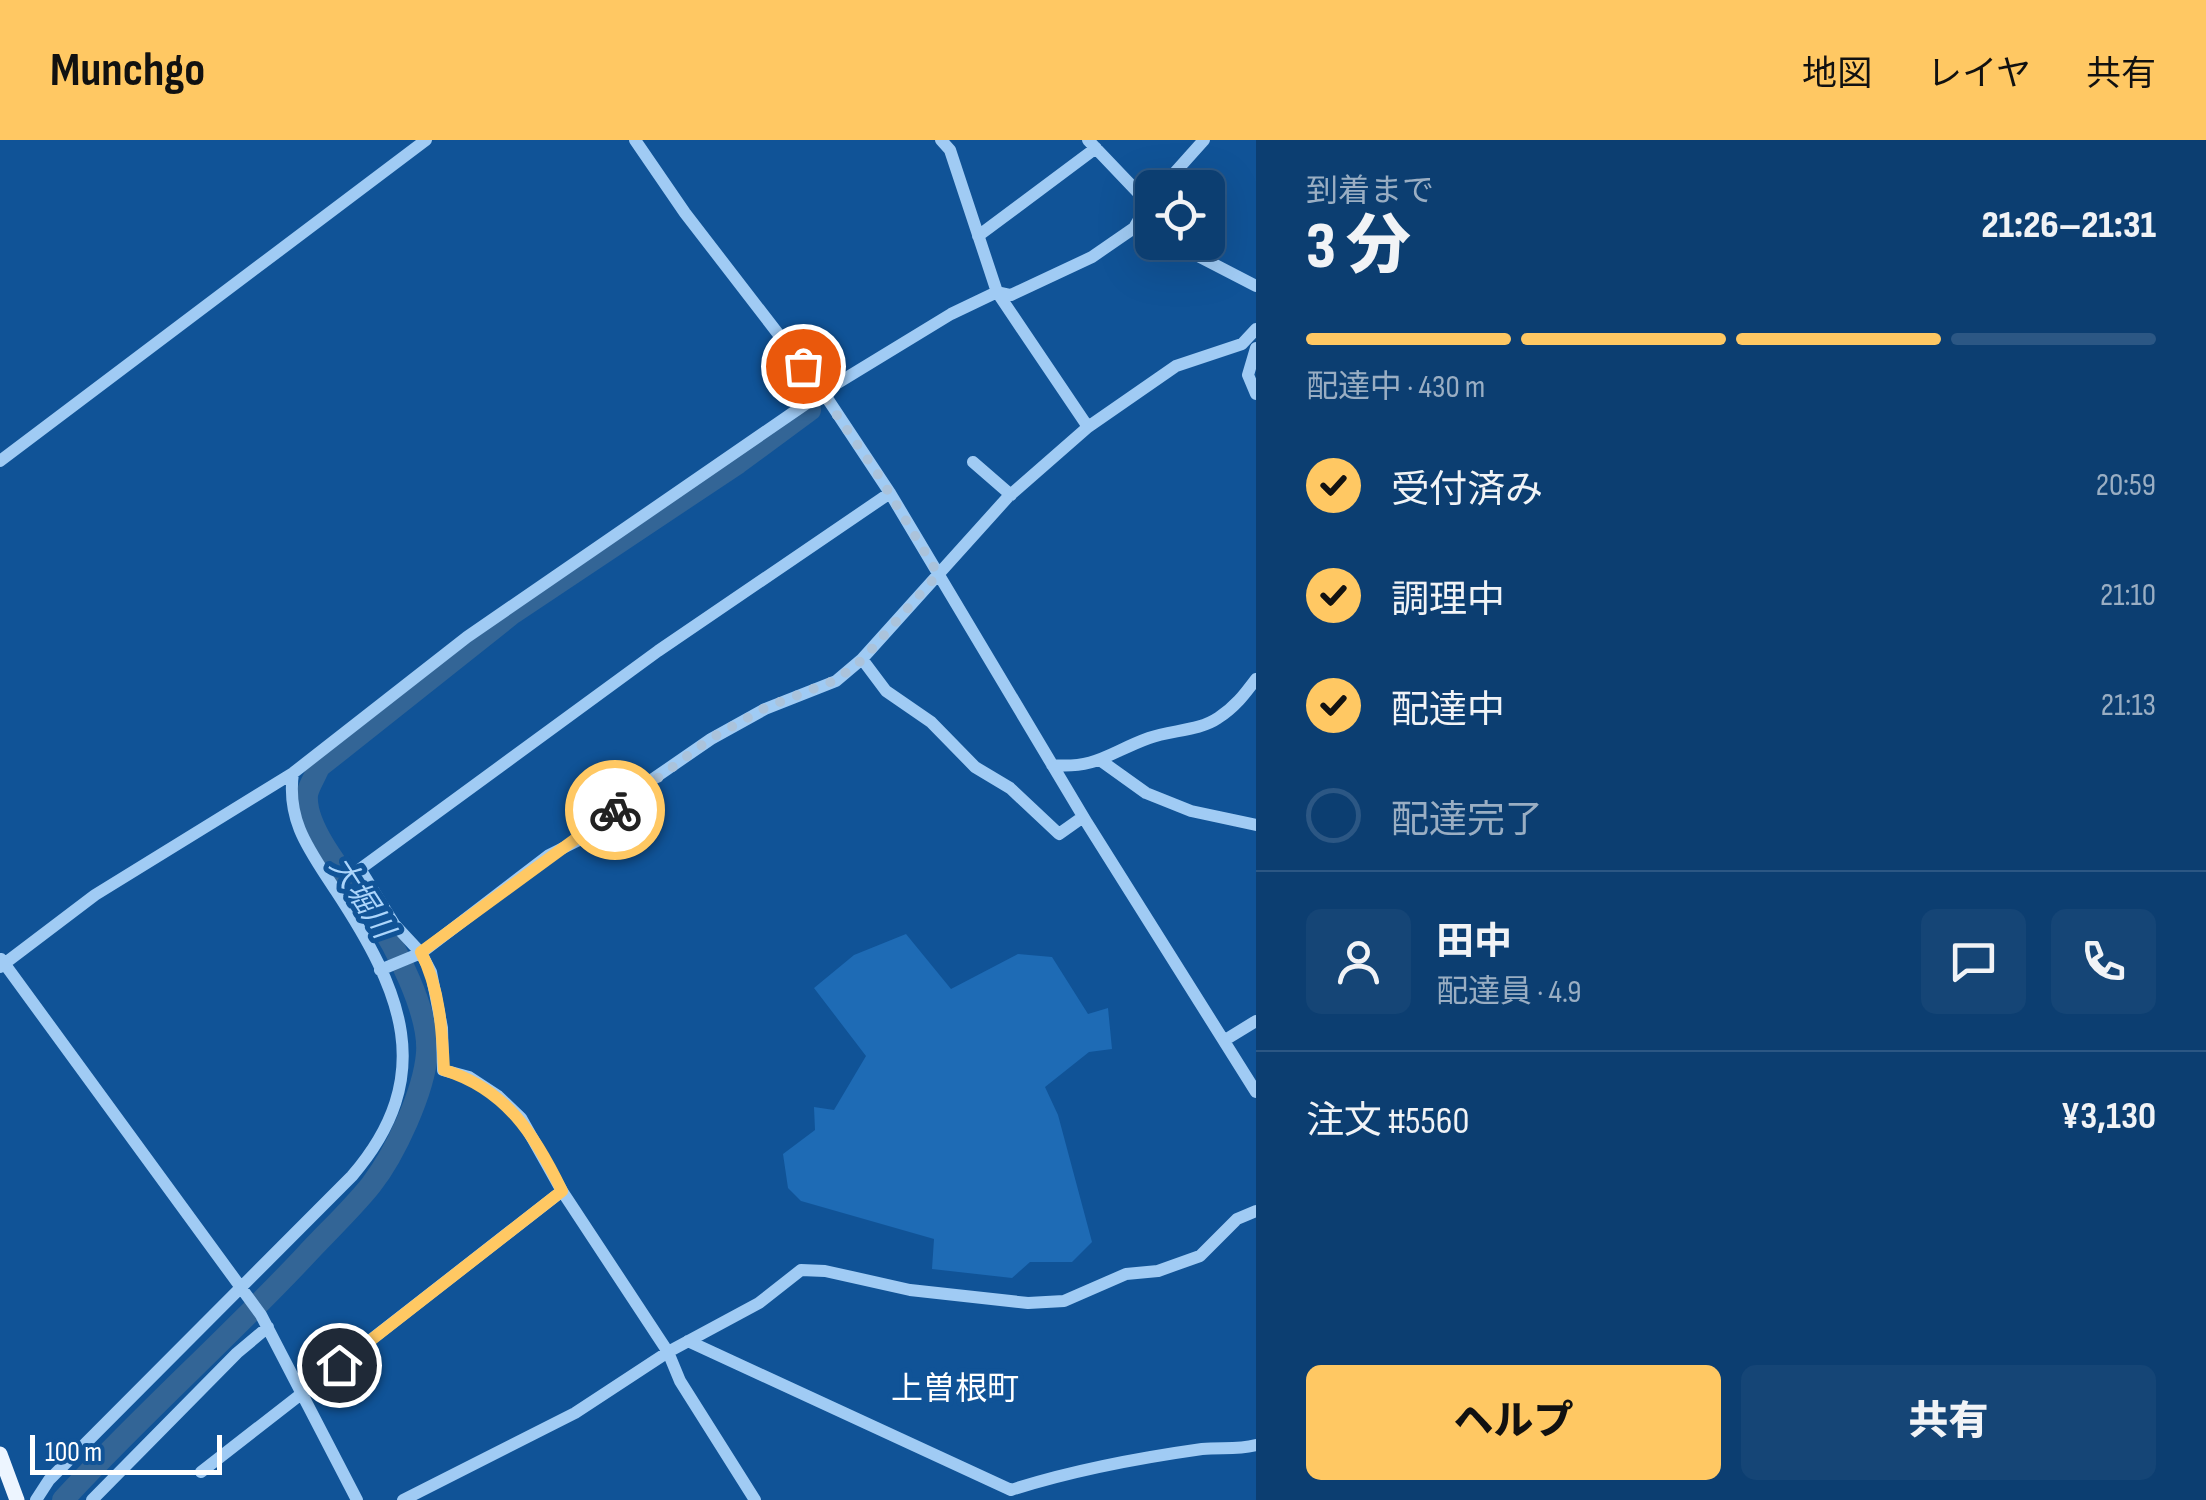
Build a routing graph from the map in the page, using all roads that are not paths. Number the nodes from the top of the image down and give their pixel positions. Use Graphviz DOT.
graph roads {
  1 [pos="426,140"];
  2 [pos="635,140"];
  3 [pos="1204,140"];
  4 [pos="950,143"];
  5 [pos="1092,144"];
  6 [pos="1177,170"];
  7 [pos="1135,186"];
  8 [pos="1134,228"];
  9 [pos="978,236"];
  10 [pos="1206,260"];
  11 [pos="1256,286"];
  12 [pos="996,292"];
  13 [pos="1256,329"];
  14 [pos="1256,348"];
  15 [pos="823,392"];
  16 [pos="1256,394"];
  17 [pos="1088,427"];
  18 [pos="0,461"];
  19 [pos="973,462"];
  20 [pos="890,493"];
  21 [pos="1010,495"];
  22 [pos="938,574"];
  23 [pos="862,660"];
  24 [pos="1256,679"];
  25 [pos="1100,760"];
  26 [pos="1052,764"];
  27 [pos="293,773"];
  28 [pos="1083,817"];
  29 [pos="1256,825"];
  30 [pos="420,953"];
  31 [pos="2,962"];
  32 [pos="381,969"];
  33 [pos="1256,1021"];
  34 [pos="1225,1040"];
  35 [pos="1256,1092"];
  36 [pos="562,1191"];
  37 [pos="1256,1211"];
  38 [pos="245,1292"];
  39 [pos="265,1321"];
  40 [pos="688,1341"];
  41 [pos="668,1352"];
  42 [pos="302,1394"];
  43 [pos="1256,1446"];
  44 [pos="0,1454"];
  45 [pos="201,1472"];
  46 [pos="1012,1495"];
  47 [pos="16,1500"];
  48 [pos="36,1500"];
  49 [pos="92,1500"];
  50 [pos="357,1500"];
  51 [pos="404,1500"];
  52 [pos="756,1500"];
  1 -- 18 [label="street"];
  2 -- 15 [label="street"];
  3 -- 6 [label="street"];
  4 -- 9 [label="street"];
  5 -- 7 [label="street"];
  5 -- 9 [label="street"];
  8 -- 12 [label="street"];
  9 -- 12 [label="street"];
  10 -- 11 [label="street"];
  12 -- 15 [label="street"];
  12 -- 17 [label="street"];
  13 -- 17 [label="street"];
  14 -- 16 [label="street"];
  15 -- 20 [label="street"];
  15 -- 27 [label="street"];
  17 -- 21 [label="street"];
  19 -- 21 [label="street"];
  20 -- 22 [label="street"];
  20 -- 30 [label="street"];
  21 -- 22 [label="street"];
  22 -- 23 [label="street"];
  22 -- 26 [label="street"];
  23 -- 28 [label="street"];
  23 -- 30 [label="street"];
  24 -- 25 [label="street"];
  25 -- 26 [label="street"];
  25 -- 29 [label="street"];
  26 -- 28 [label="street"];
  27 -- 31 [label="street"];
  27 -- 32 [label="street"];
  28 -- 34 [label="street"];
  30 -- 32 [label="street"];
  30 -- 36 [label="street"];
  31 -- 38 [label="street"];
  32 -- 38 [label="street"];
  33 -- 34 [label="street"];
  34 -- 35 [label="street"];
  36 -- 41 [label="street"];
  36 -- 42 [label="street"];
  37 -- 40 [label="street"];
  38 -- 39 [label="street"];
  38 -- 48 [label="street"];
  39 -- 42 [label="street"];
  39 -- 49 [label="street"];
  40 -- 41 [label="street"];
  40 -- 46 [label="street"];
  41 -- 51 [label="street"];
  41 -- 52 [label="street"];
  42 -- 45 [label="street"];
  42 -- 50 [label="street"];
  43 -- 46 [label="street"];
  44 -- 47 [label="main road"];
}
